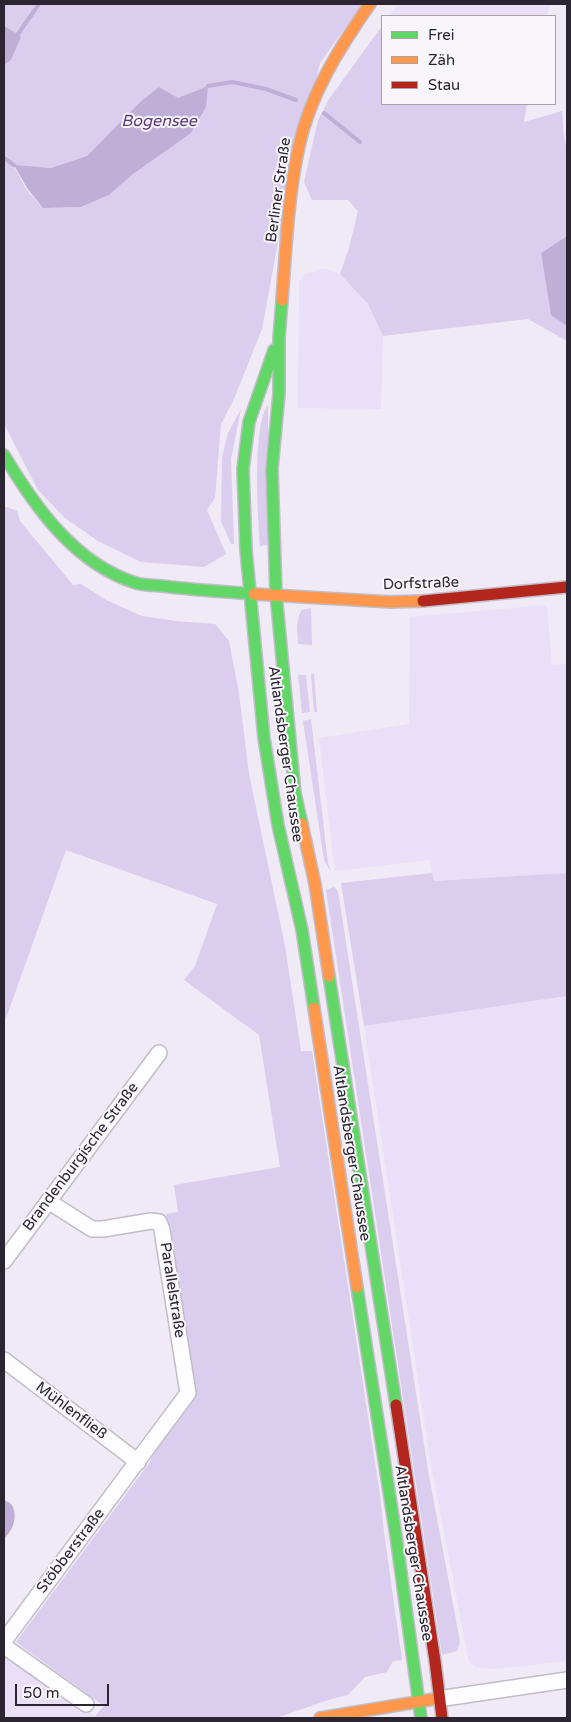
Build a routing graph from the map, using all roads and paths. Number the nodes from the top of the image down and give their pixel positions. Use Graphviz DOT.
graph roads {
  1 [pos="370,4"];
  2 [pos="279,338"];
  3 [pos="5,463"];
  4 [pos="567,587"];
  5 [pos="249,592"];
  6 [pos="276,594"];
  7 [pos="159,1053"];
  8 [pos="48,1201"];
  9 [pos="4,1261"];
  10 [pos="4,1360"];
  11 [pos="138,1462"];
  12 [pos="4,1641"];
  13 [pos="4,1646"];
  14 [pos="567,1680"];
  15 [pos="438,1699"];
  16 [pos="419,1702"];
  17 [pos="86,1704"];
  18 [pos="320,1718"];
  19 [pos="421,1718"];
  20 [pos="442,1718"];
  1 -- 2 [label="main road, Berliner Straße"];
  2 -- 5 [label="main road, Berliner Straße"];
  2 -- 6 [label="main road, Berliner Straße"];
  3 -- 5 [label="main road, Dorfstraße"];
  4 -- 6 [label="main road, Dorfstraße"];
  5 -- 6 [label="main road, Dorfstraße"];
  5 -- 16 [label="main road, Altlandsberger Chaussee"];
  6 -- 15 [label="main road, Altlandsberger Chaussee"];
  7 -- 8 [label="street, Brandenburgische Straße"];
  8 -- 9 [label="street, Brandenburgische Straße"];
  8 -- 11 [label="street, Parallelstraße"];
  10 -- 11 [label="street, Mühlenfließ"];
  11 -- 12 [label="street, Stöbberstraße"];
  13 -- 17 [label="street"];
  14 -- 15 [label="street"];
  15 -- 16 [label="main road"];
  15 -- 20 [label="main road, Altlandsberger Chaussee"];
  16 -- 18 [label="main road"];
  16 -- 19 [label="main road, Altlandsberger Chaussee"];
}
